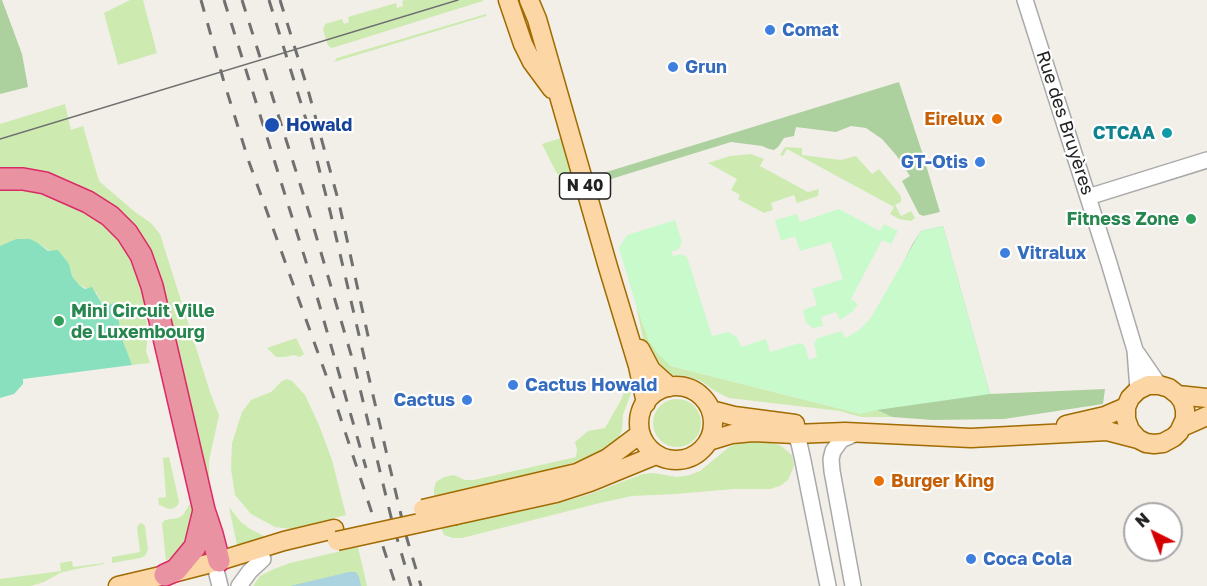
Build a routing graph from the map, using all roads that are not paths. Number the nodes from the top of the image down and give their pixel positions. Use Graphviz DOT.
graph roads {
  1 [pos="510,0"];
  2 [pos="529,0"];
  3 [pos="1025,0"];
  4 [pos="561,101"];
  5 [pos="1207,160"];
  6 [pos="0,179"];
  7 [pos="1088,197"];
  8 [pos="618,297"];
  9 [pos="1135,350"];
  10 [pos="1159,385"];
  11 [pos="670,387"];
  12 [pos="1138,390"];
  13 [pos="1178,395"];
  14 [pos="1207,398"];
  15 [pos="646,403"];
  16 [pos="1126,407"];
  17 [pos="711,410"];
  18 [pos="1207,416"];
  19 [pos="1182,427"];
  20 [pos="852,432"];
  21 [pos="640,434"];
  22 [pos="795,434"];
  23 [pos="1030,435"];
  24 [pos="1138,439"];
  25 [pos="709,441"];
  26 [pos="656,455"];
  27 [pos="834,479"];
  28 [pos="808,484"];
  29 [pos="838,503"];
  30 [pos="455,508"];
  31 [pos="812,508"];
  32 [pos="204,510"];
  33 [pos="335,535"];
  34 [pos="263,559"];
  35 [pos="219,574"];
  36 [pos="168,581"];
  37 [pos="118,586"];
  38 [pos="239,586"];
  39 [pos="828,586"];
  40 [pos="853,586"];
  1 -- 4 [label="main road, N 40"];
  2 -- 4 [label="main road, N 40"];
  3 -- 7 [label="street, Rue des Bruyères"];
  4 -- 8 [label="main road, N 40"];
  5 -- 7 [label="street"];
  6 -- 32 [label="highway"];
  7 -- 9 [label="street, Rue des Bruyères"];
  8 -- 11 [label="main road, N 40"];
  8 -- 15 [label="main road, N 40"];
  9 -- 10 [label="street"];
  9 -- 12 [label="street"];
  10 -- 12 [label="main road"];
  10 -- 13 [label="main road"];
  11 -- 15 [label="main road"];
  11 -- 17 [label="main road"];
  12 -- 16 [label="main road"];
  13 -- 14 [label="main road"];
  13 -- 19 [label="main road"];
  15 -- 21 [label="main road"];
  16 -- 23 [label="main road"];
  16 -- 24 [label="main road"];
  17 -- 20 [label="main road"];
  17 -- 25 [label="main road"];
  18 -- 19 [label="main road"];
  19 -- 24 [label="main road"];
  20 -- 22 [label="main road"];
  20 -- 23 [label="main road"];
  20 -- 27 [label="street"];
  21 -- 26 [label="main road"];
  21 -- 30 [label="main road"];
  22 -- 25 [label="main road"];
  22 -- 28 [label="street"];
  23 -- 24 [label="main road"];
  25 -- 26 [label="main road"];
  26 -- 30 [label="main road"];
  27 -- 28 [label="street"];
  27 -- 29 [label="street"];
  28 -- 31 [label="street"];
  29 -- 31 [label="street"];
  29 -- 40 [label="street"];
  30 -- 33 [label="main road, bridge"];
  31 -- 39 [label="street"];
  32 -- 35 [label="highway"];
  32 -- 36 [label="highway"];
  33 -- 34 [label="main road"];
  33 -- 35 [label="main road"];
  34 -- 35 [label="main road"];
  34 -- 38 [label="street"];
  35 -- 36 [label="main road"];
  36 -- 37 [label="main road"];
}
